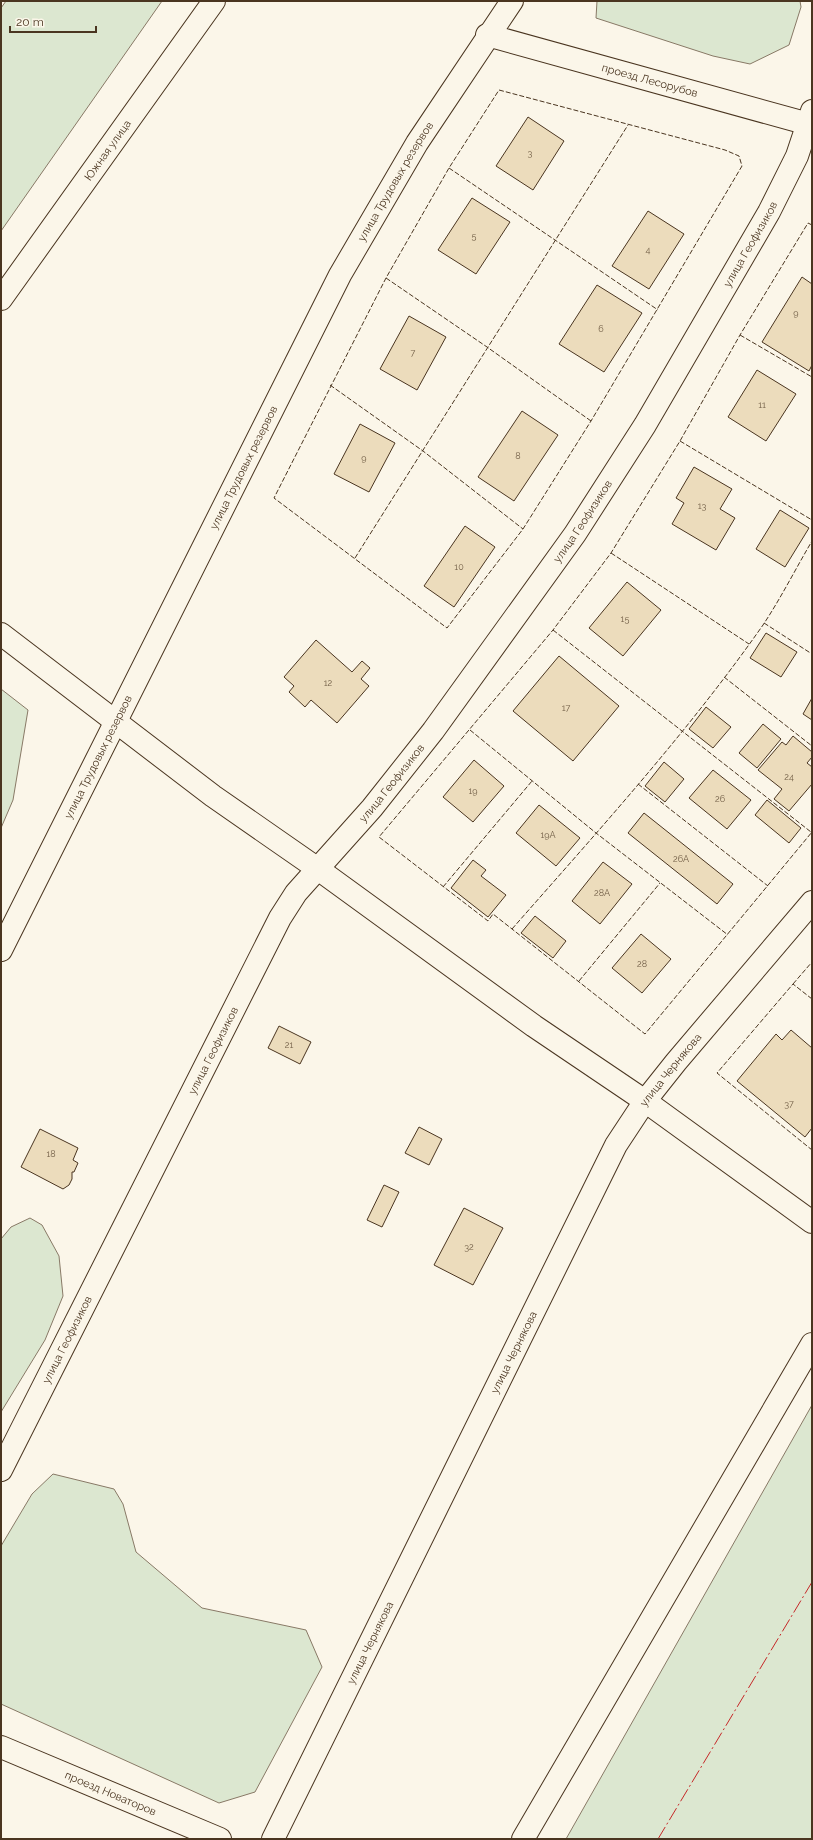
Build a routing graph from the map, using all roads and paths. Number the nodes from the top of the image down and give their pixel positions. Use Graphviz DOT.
graph roads {
  1 [pos="214,1"];
  2 [pos="512,1"];
  3 [pos="487,35"];
  4 [pos="811,121"];
  5 [pos="1,299"];
  6 [pos="1,634"];
  7 [pos="114,721"];
  8 [pos="318,869"];
  9 [pos="812,902"];
  10 [pos="1,950"];
  11 [pos="645,1101"];
  12 [pos="812,1222"];
  13 [pos="812,1344"];
  14 [pos="1,1470"];
  15 [pos="1,1747"];
  16 [pos="220,1839"];
  17 [pos="273,1839"];
  18 [pos="523,1839"];
  1 -- 5 [label="street, Южная улица"];
  2 -- 3 [label="street, улица Трудовых резервов"];
  3 -- 4 [label="street, проезд Лесорубов"];
  3 -- 7 [label="street, улица Трудовых резервов"];
  4 -- 8 [label="street, улица Геофизиков"];
  6 -- 7 [label="street"];
  7 -- 8 [label="street"];
  7 -- 10 [label="street, улица Трудовых резервов"];
  8 -- 11 [label="street"];
  8 -- 14 [label="street, улица Геофизиков"];
  9 -- 11 [label="street, улица Чернякова"];
  11 -- 12 [label="street"];
  11 -- 17 [label="street, улица Чернякова"];
  13 -- 18 [label="street"];
  15 -- 16 [label="street, проезд Новаторов"];
}
